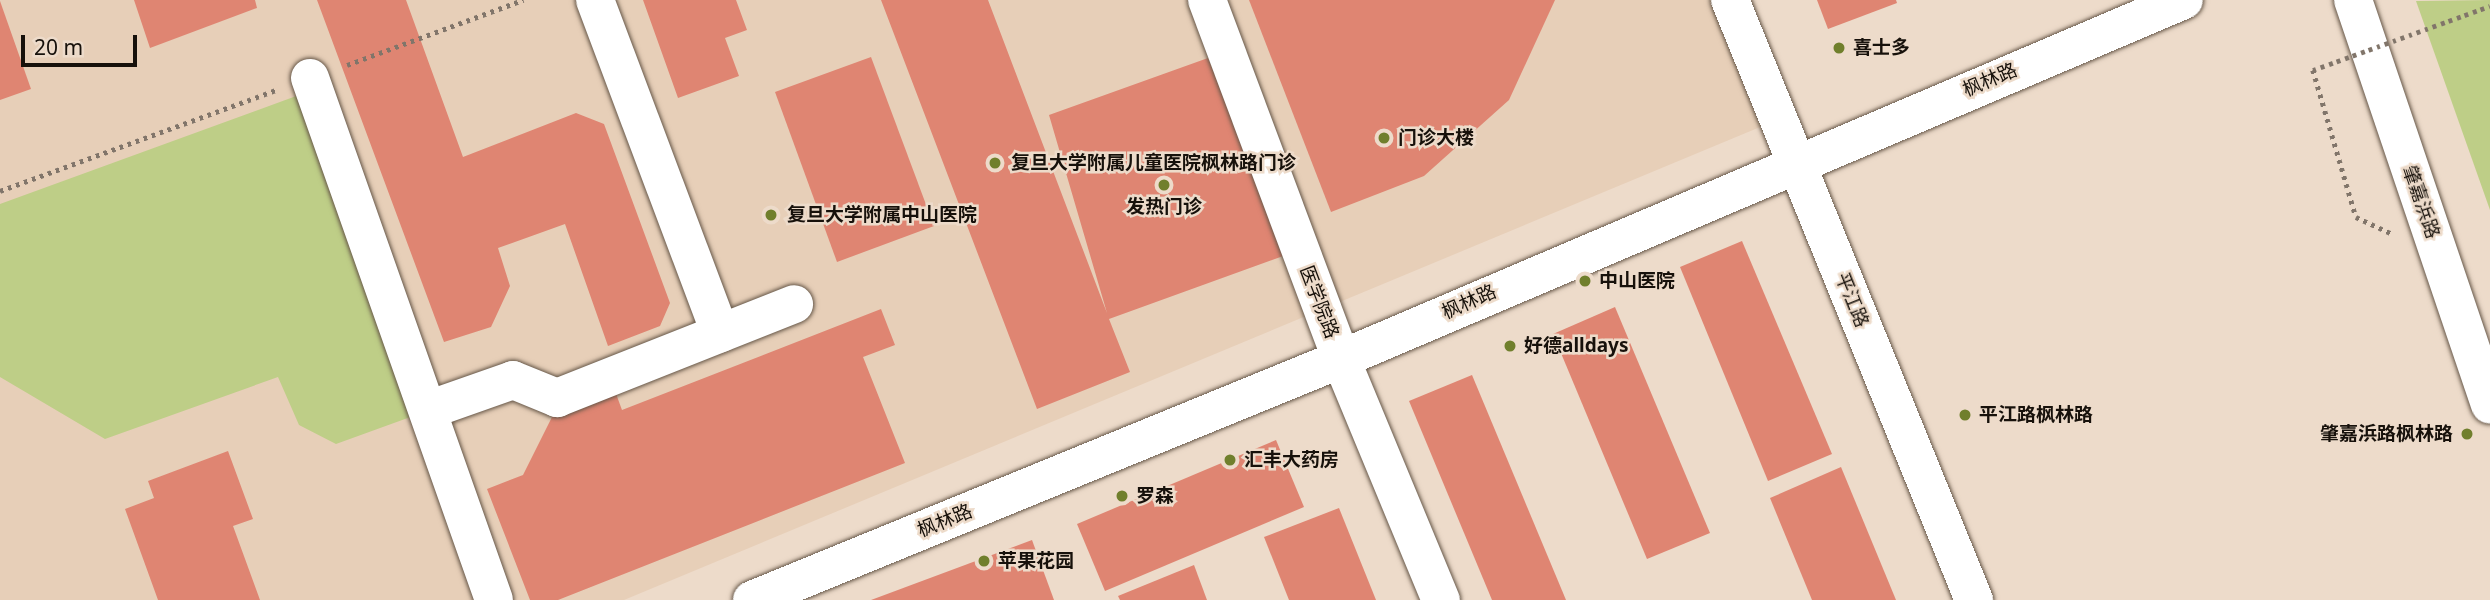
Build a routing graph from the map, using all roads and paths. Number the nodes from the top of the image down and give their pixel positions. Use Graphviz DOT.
graph roads {
  1 [pos="523,0"];
  2 [pos="595,0"];
  3 [pos="1207,0"];
  4 [pos="1730,0"];
  5 [pos="2183,0"];
  6 [pos="2353,0"];
  7 [pos="2490,6"];
  8 [pos="310,78"];
  9 [pos="1796,164"];
  10 [pos="0,191"];
  11 [pos="2356,217"];
  12 [pos="794,304"];
  13 [pos="720,333"];
  14 [pos="1341,359"];
  15 [pos="2490,404"];
  16 [pos="428,410"];
  17 [pos="494,600"];
  18 [pos="752,600"];
  19 [pos="1441,600"];
  20 [pos="1974,600"];
  1 -- 8 [label="path"];
  2 -- 13 [label="street"];
  3 -- 14 [label="street, 医学院路"];
  4 -- 9 [label="street, 平江路"];
  5 -- 9 [label="street, 枫林路"];
  6 -- 15 [label="street, 肇嘉浜路"];
  7 -- 11 [label="path, bridge"];
  8 -- 10 [label="path"];
  8 -- 16 [label="street"];
  9 -- 14 [label="street, 枫林路"];
  9 -- 20 [label="street, 平江路"];
  12 -- 13 [label="street"];
  13 -- 16 [label="street"];
  14 -- 18 [label="street, 枫林路"];
  14 -- 19 [label="street, 医学院路"];
  16 -- 17 [label="street"];
}
